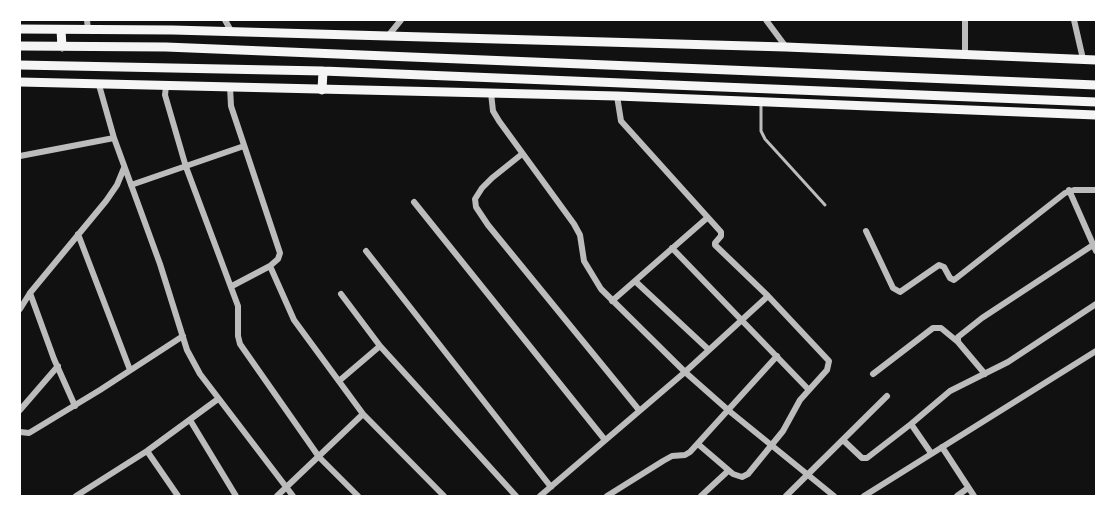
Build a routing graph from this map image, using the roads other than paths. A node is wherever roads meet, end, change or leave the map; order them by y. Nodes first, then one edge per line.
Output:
1 (225, 20) edge
2 (401, 20) edge
3 (766, 20) edge
4 (964, 20) edge
5 (1074, 20) edge
6 (88, 25) edge
7 (20, 29) edge
8 (61, 30) junction
9 (231, 31) junction
10 (388, 36) junction
11 (20, 46) edge
12 (62, 47) junction
13 (786, 47) junction
14 (965, 56) junction
15 (1083, 59) junction
16 (1096, 60) edge
17 (20, 65) edge
18 (323, 71) junction
19 (20, 82) edge
20 (99, 85) junction
21 (1096, 85) edge
22 (166, 86) junction
23 (230, 87) junction
24 (322, 90) junction
25 (491, 93) junction
26 (617, 96) junction
27 (761, 101) junction
28 (1096, 102) edge
29 (1096, 115) edge
30 (114, 138) junction
31 (244, 146) junction
32 (522, 154) junction
33 (20, 156) edge
34 (186, 167) junction
35 (124, 168) junction
36 (131, 185) junction
37 (1069, 190) junction
38 (1096, 190) edge
39 (414, 202) dead end
40 (825, 206) dead end
41 (707, 218) junction
42 (866, 231) dead end
43 (78, 234) junction
44 (672, 248) junction
45 (1095, 248) edge
46 (366, 250) dead end
47 (270, 266) junction
48 (635, 281) junction
49 (232, 286) junction
50 (341, 294) dead end
51 (20, 295) edge
52 (28, 296) junction
53 (768, 296) junction
54 (612, 301) junction
55 (1096, 304) edge
56 (20, 309) edge
57 (742, 320) junction
58 (183, 336) junction
59 (958, 342) junction
60 (380, 346) junction
61 (710, 350) junction
62 (1096, 351) edge
63 (777, 356) junction
64 (58, 366) junction
65 (130, 370) junction
66 (685, 372) junction
67 (873, 374) dead end
68 (985, 374) junction
69 (339, 381) junction
70 (808, 389) junction
71 (887, 396) dead end
72 (218, 399) junction
73 (75, 406) junction
74 (20, 410) edge
75 (639, 410) junction
76 (728, 410) junction
77 (363, 414) junction
78 (190, 420) junction
79 (911, 424) junction
80 (20, 432) edge
81 (605, 440) junction
82 (843, 440) junction
83 (698, 444) junction
84 (771, 446) junction
85 (942, 447) junction
86 (147, 451) junction
87 (931, 453) junction
88 (319, 457) junction
89 (728, 471) junction
90 (808, 475) junction
91 (551, 487) junction
92 (968, 488) junction
93 (285, 489) junction
94 (76, 496) edge
95 (178, 496) edge
96 (236, 496) edge
97 (278, 496) edge
98 (293, 496) edge
99 (358, 496) edge
100 (444, 496) edge
101 (516, 496) edge
102 (540, 496) edge
103 (607, 496) edge
104 (701, 496) edge
105 (786, 496) edge
106 (834, 496) edge
107 (864, 496) edge
108 (957, 496) edge
109 (974, 496) edge

1 - 9 street
2 - 10 street
3 - 13 street
4 - 14 street
5 - 15 street
6 - 8 main road
6 - 9 main road
7 - 8 main road
8 - 12 main road
9 - 10 main road
10 - 13 main road
11 - 12 main road
12 - 21 main road
13 - 14 main road
14 - 15 main road
15 - 16 main road
17 - 18 main road
18 - 24 main road
18 - 28 main road
19 - 20 main road
20 - 22 main road
20 - 30 street
22 - 23 main road
22 - 34 street
23 - 24 main road
23 - 31 street
24 - 25 main road
25 - 26 main road
25 - 32 street
26 - 27 main road
26 - 41 street
27 - 29 main road
27 - 40 lane
30 - 33 street
30 - 35 street
31 - 34 street
31 - 47 street
32 - 54 street
32 - 75 street
34 - 36 street
34 - 49 street
35 - 36 street
35 - 43 street
36 - 58 street
37 - 38 street
37 - 42 street
37 - 45 street
39 - 81 street
41 - 44 street
41 - 53 street
43 - 52 street
43 - 65 street
44 - 48 street
44 - 57 street
45 - 59 street
46 - 91 street
47 - 49 street
47 - 69 street
48 - 54 street
48 - 61 street
49 - 88 street
50 - 60 street
51 - 52 street
52 - 56 street
52 - 64 street
53 - 57 street
53 - 70 street
54 - 66 street
55 - 68 street
57 - 61 street
57 - 63 street
58 - 65 street
58 - 72 street
59 - 67 street
59 - 68 street
60 - 69 street
60 - 101 street
61 - 66 street
62 - 85 street
63 - 70 street
63 - 76 street
64 - 73 street
64 - 74 street
65 - 73 street
66 - 75 street
66 - 76 street
68 - 79 street
69 - 77 street
70 - 84 street
71 - 82 street
72 - 78 street
72 - 93 street
73 - 80 street
75 - 81 street
76 - 83 street
76 - 84 street
77 - 88 street
77 - 100 street
78 - 86 street
78 - 96 street
79 - 82 street
79 - 87 street
81 - 91 street
82 - 90 street
83 - 89 street
83 - 103 street
84 - 89 street
84 - 90 street
85 - 87 street
85 - 92 street
86 - 94 street
86 - 95 street
87 - 107 street
88 - 93 street
88 - 99 street
89 - 104 street
90 - 105 street
90 - 106 street
91 - 102 street
92 - 108 street
92 - 109 street
93 - 97 street
93 - 98 street

